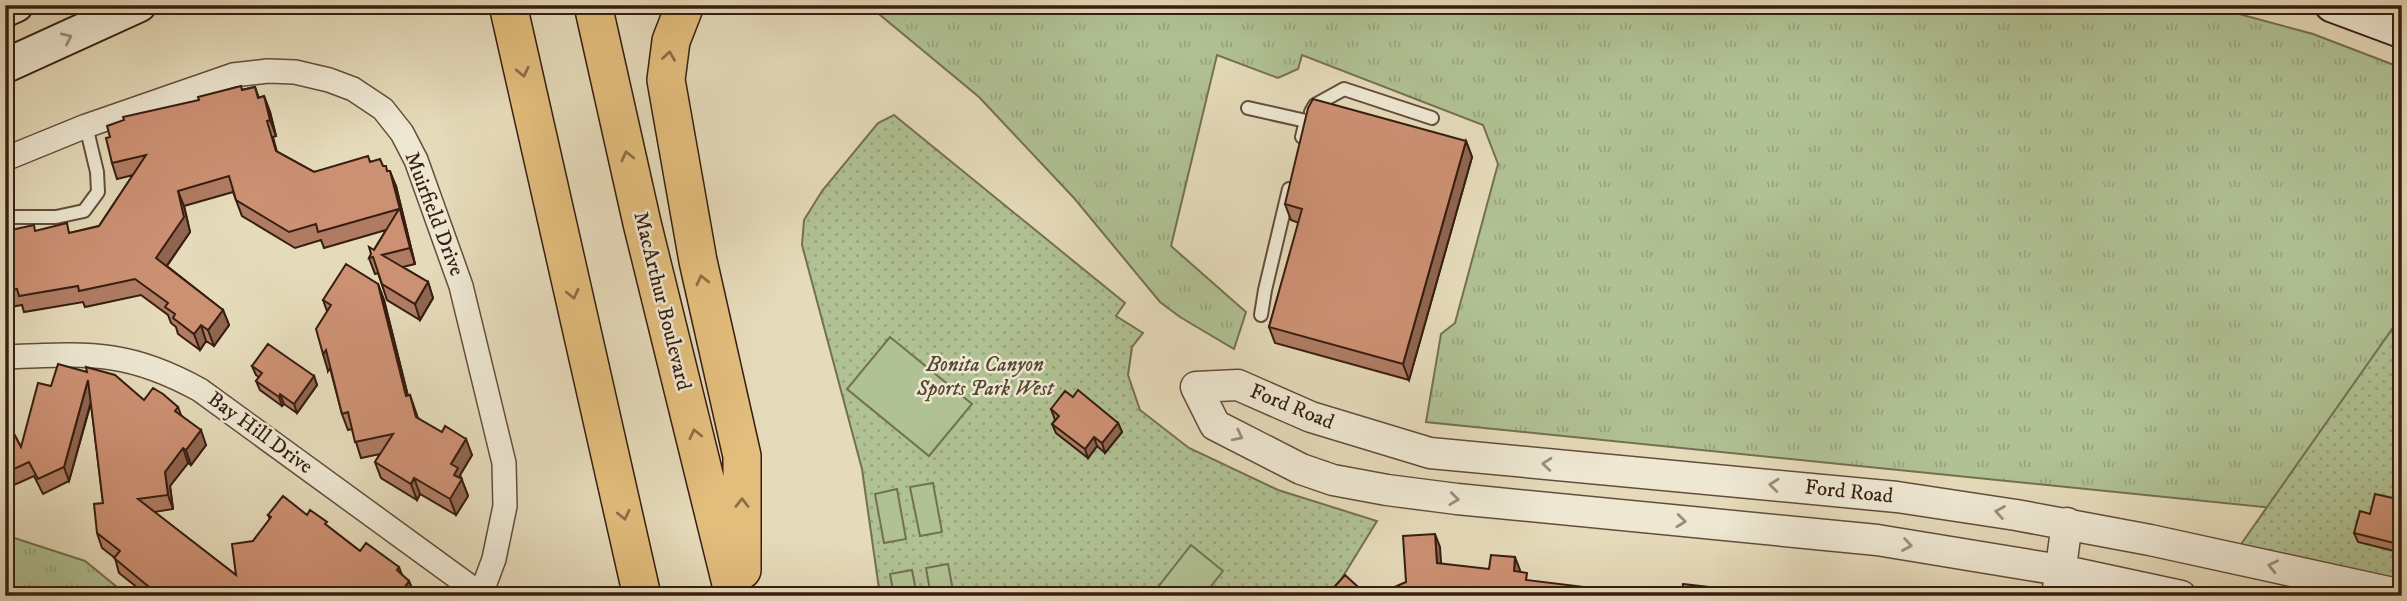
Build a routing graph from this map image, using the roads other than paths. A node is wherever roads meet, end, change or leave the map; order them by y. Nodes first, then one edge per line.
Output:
1 (16, 5) edge
2 (139, 5) edge
3 (508, 5) edge
4 (593, 5) edge
5 (685, 5) edge
6 (2332, 5) edge
7 (5, 10) edge
8 (2402, 31) edge
9 (5, 66) edge
10 (1248, 108) dead end
11 (1432, 118) dead end
12 (1306, 121) junction
13 (86, 126) junction
14 (1300, 147) edge
15 (5, 159) edge
16 (1293, 173) edge
17 (5, 217) edge
18 (1261, 315) dead end
19 (5, 357) edge
20 (2067, 523) junction
21 (2059, 583) edge
22 (482, 595) edge
23 (2402, 595) edge
24 (642, 596) edge
25 (734, 596) edge
26 (742, 596) edge
27 (2181, 596) edge

1 - 7 main road
9 -> 2 main road
3 -> 24 main road
25 -> 4 main road, MacArthur Boulevard
26 -> 5 main road
6 - 8 main road
10 - 12 lane
11 - 12 lane
12 - 14 lane
13 - 15 street, Muirfield Drive
13 - 17 lane
13 - 22 street, Muirfield Drive
16 - 18 lane
19 - 22 street, Bay Hill Drive
20 - 21 street
20 -> 21 street, Ford Road
23 -> 20 street, Ford Road
21 - 27 street, Ford Road

